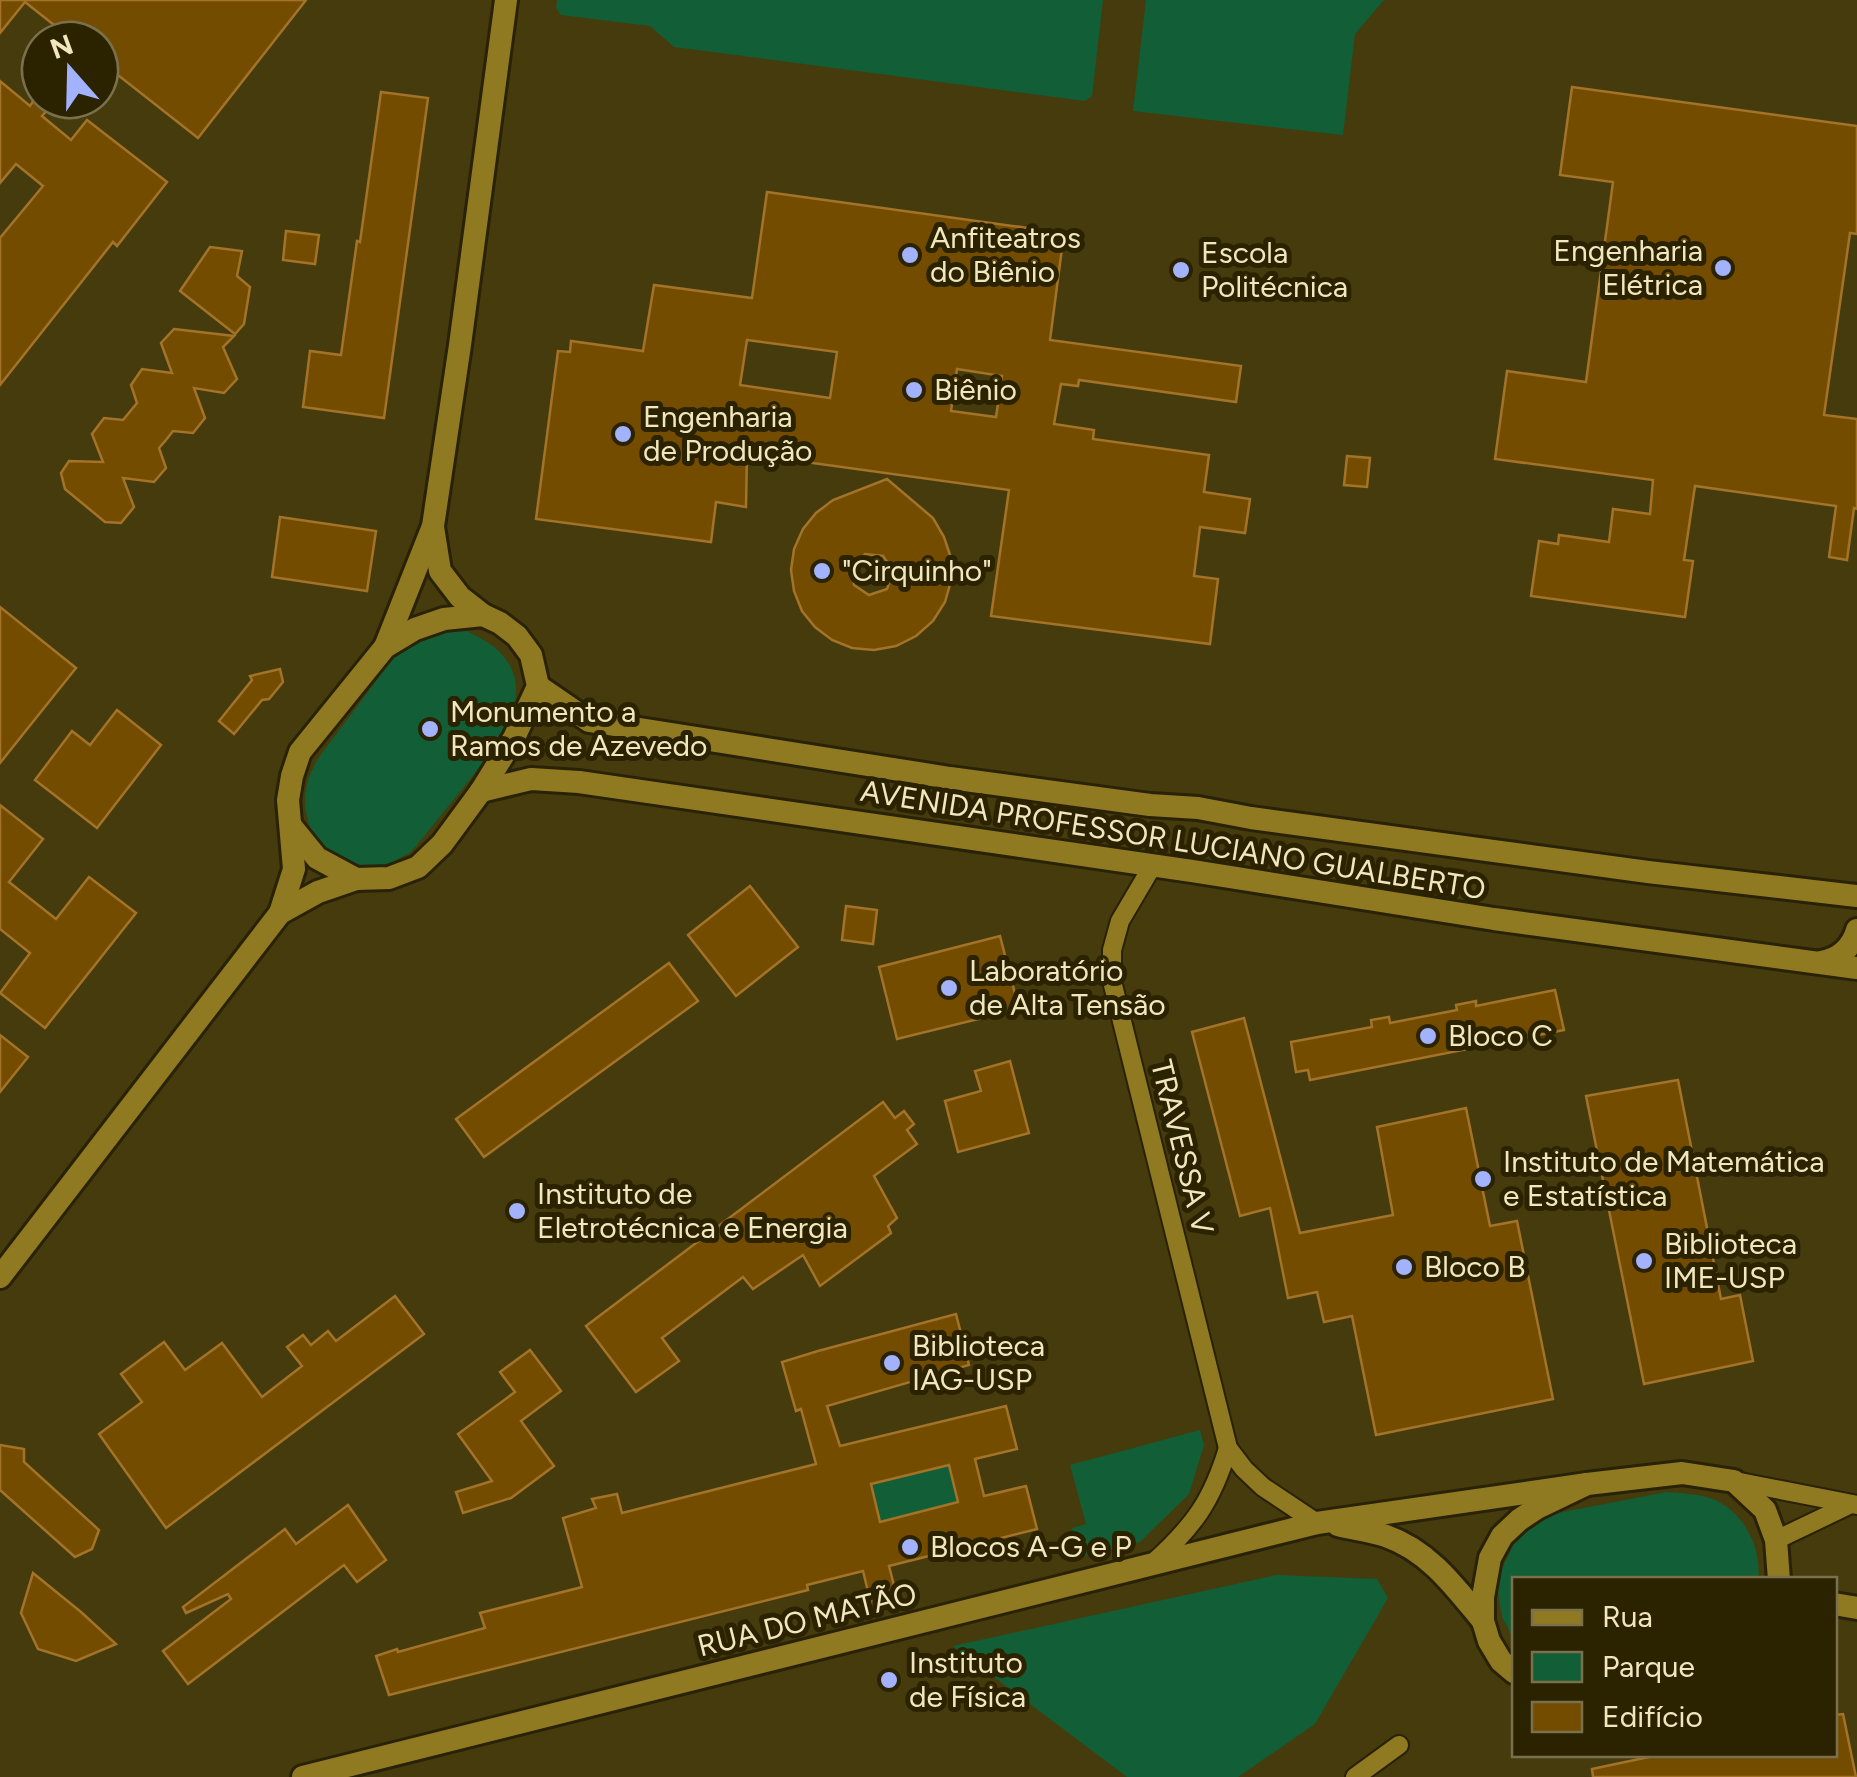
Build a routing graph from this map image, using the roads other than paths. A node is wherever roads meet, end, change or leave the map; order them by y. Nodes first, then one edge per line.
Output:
1 (506, 0) edge
2 (432, 526) junction
3 (483, 615) junction
4 (385, 647) junction
5 (538, 686) junction
6 (481, 791) junction
7 (291, 826) junction
8 (1153, 865) junction
9 (356, 880) junction
10 (1853, 900) edge
11 (280, 913) junction
12 (1857, 930) edge
13 (1818, 963) junction
14 (1857, 968) edge
15 (0, 1277) edge
16 (1228, 1448) junction
17 (1734, 1481) junction
18 (1587, 1484) junction
19 (1854, 1504) edge
20 (1321, 1522) junction
21 (1776, 1540) junction
22 (1153, 1563) junction
23 (1779, 1577) edge
24 (1482, 1621) junction
25 (1512, 1670) edge
26 (1399, 1744) dead end
27 (304, 1777) edge
28 (1356, 1777) edge

1 - 2 street
2 - 3 street
2 - 4 street
3 - 4 street
3 - 5 street
4 - 7 street
5 - 6 street
5 - 10 street, AVENIDA PROFESSOR LUCIANO GUALBERTO
6 - 8 street, AVENIDA PROFESSOR LUCIANO GUALBERTO
6 - 9 street
7 - 9 street
7 - 11 street
8 - 13 street, AVENIDA PROFESSOR LUCIANO GUALBERTO
8 - 16 street, TRAVESSA V
9 - 11 street
11 - 15 street
12 - 13 street
13 - 14 street, AVENIDA PROFESSOR LUCIANO GUALBERTO
16 - 20 street, TRAVESSA V
16 - 22 street
17 - 18 street, RUA DO MATÃO
17 - 19 street
17 - 21 street
18 - 20 street, RUA DO MATÃO
18 - 24 street
19 - 21 street
20 - 22 street, RUA DO MATÃO
20 - 24 street, RUA DO MATÃO
21 - 23 street
22 - 27 street, RUA DO MATÃO
24 - 25 street, RUA DO MATÃO
26 - 28 street

